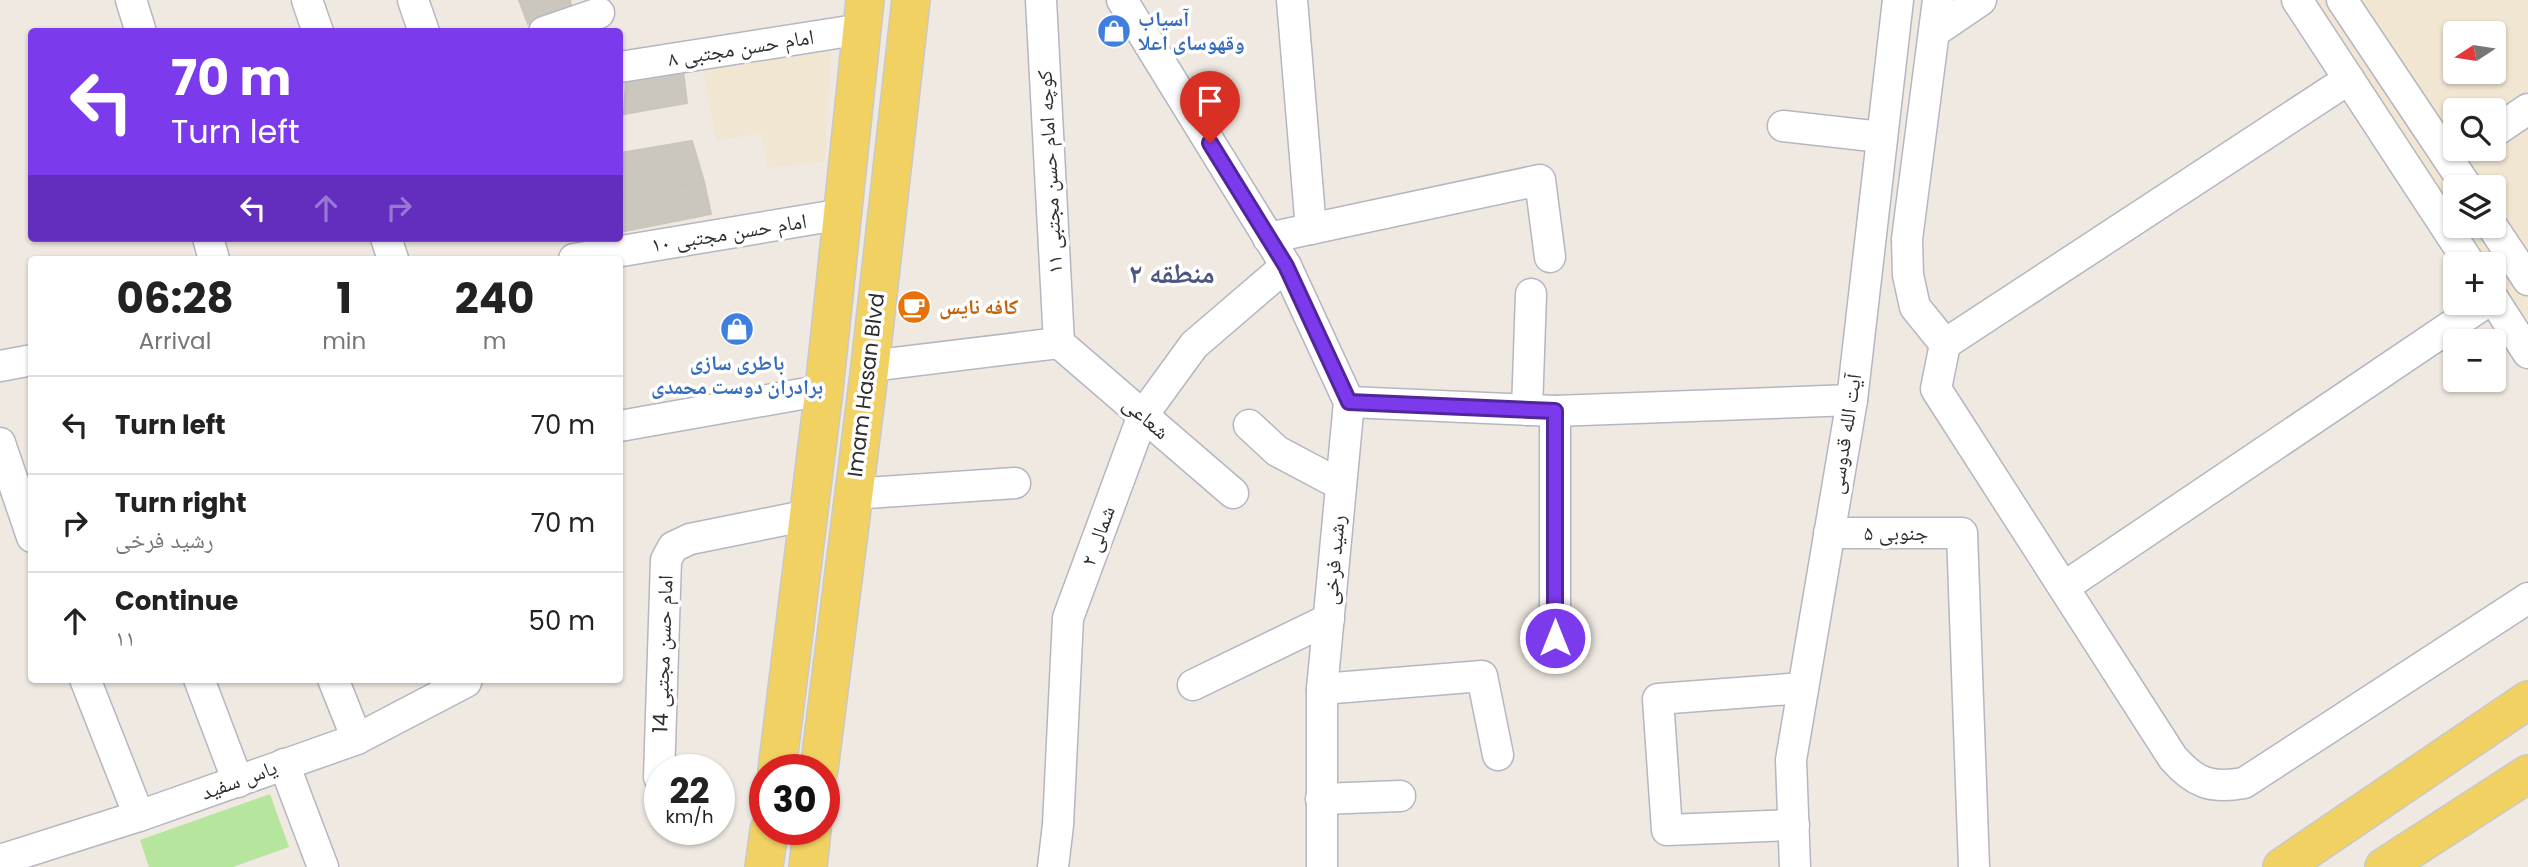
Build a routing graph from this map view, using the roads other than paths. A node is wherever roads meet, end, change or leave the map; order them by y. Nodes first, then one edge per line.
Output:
1 (131, 0) edge
2 (307, 0) edge
3 (413, 0) edge
4 (911, 0) edge
5 (1041, 0) edge
6 (1122, 0) edge
7 (1292, 0) edge
8 (1898, 0) edge
9 (1938, 0) edge
10 (1981, 0) edge
11 (2297, 0) edge
12 (2342, 0) edge
13 (606, 14) edge
14 (863, 14) edge
15 (140, 28) edge
16 (317, 28) edge
17 (423, 28) edge
18 (558, 28) edge
19 (1934, 33) junction
20 (623, 66) edge
21 (2349, 79) junction
22 (2528, 109) edge
23 (2506, 124) edge
24 (1783, 126) dead end
25 (2443, 134) edge
26 (1881, 136) junction
27 (843, 214) junction
28 (1311, 229) junction
29 (1268, 238) junction
30 (2500, 238) edge
31 (2462, 252) edge
32 (588, 253) edge
33 (1550, 257) dead end
34 (1286, 266) junction
35 (2528, 280) edge
36 (1531, 294) dead end
37 (2468, 315) edge
38 (2504, 315) edge
39 (1059, 343) junction
40 (1945, 344) junction
41 (2528, 353) edge
42 (28, 361) edge
43 (0, 366) edge
44 (870, 366) junction
45 (824, 390) junction
46 (1852, 400) junction
47 (1349, 402) junction
48 (1541, 411) junction
49 (1143, 415) junction
50 (623, 425) edge
51 (1249, 425) dead end
52 (0, 443) edge
53 (1015, 483) dead end
54 (1341, 485) junction
55 (1233, 493) dead end
56 (852, 494) junction
57 (809, 514) junction
58 (28, 525) edge
59 (1829, 534) junction
60 (2064, 587) junction
61 (2528, 598) edge
62 (1329, 620) junction
63 (1555, 638) dead end
64 (87, 683) edge
65 (201, 683) edge
66 (335, 683) edge
67 (465, 683) edge
68 (1193, 685) dead end
69 (1803, 688) junction
70 (1322, 690) junction
71 (2528, 700) edge
72 (357, 740) junction
73 (660, 754) edge
74 (779, 754) edge
75 (822, 754) edge
76 (1498, 755) dead end
77 (284, 764) junction
78 (2528, 774) edge
79 (238, 782) junction
80 (1400, 796) dead end
81 (1321, 799) junction
82 (139, 816) junction
83 (1794, 825) junction
84 (767, 845) edge
85 (810, 845) edge
86 (0, 860) edge
87 (323, 867) edge
88 (764, 867) edge
89 (808, 867) edge
90 (1053, 867) edge
91 (1322, 867) edge
92 (1795, 867) edge
93 (1973, 867) edge
94 (2283, 867) edge
95 (2384, 867) edge

1 - 15 street
2 - 16 street
3 - 17 street
4 - 44 main road, Imam Hasan Blvd
5 - 39 street, کوچه امام حسن مجتبی ۱۱
6 - 29 street
7 - 28 street
8 - 26 street, آیت الله قدوسی
9 - 19 street
10 - 19 street
11 - 21 street
12 - 25 street
13 - 18 street
14 - 20 street, امام حسن مجتبی ۸
14 - 27 main road, Imam Hasan Blvd
19 - 40 street
21 - 31 street
21 - 40 street
22 - 23 street
24 - 26 street
26 - 46 street, آیت الله قدوسی
27 - 32 street, امام حسن مجتبی ۱۰
27 - 45 main road, Imam Hasan Blvd
28 - 29 street
28 - 33 street
29 - 34 street
30 - 35 street
34 - 47 street
34 - 49 street, ۲ شمالی
36 - 48 street
37 - 60 street
38 - 41 street
39 - 44 street
39 - 49 street, شعاعی
40 - 60 street
42 - 43 street
44 - 56 main road, Imam Hasan Blvd
45 - 50 street
45 - 57 main road, Imam Hasan Blvd
46 - 48 street
46 - 59 street, آیت الله قدوسی
47 - 48 street
47 - 54 street, رشید فرخی
48 - 63 street
49 - 55 street, شعاعی
49 - 90 street, ۲ شمالی
51 - 54 street
52 - 58 street
53 - 56 street
54 - 62 street, رشید فرخی
56 - 75 main road, Imam Hasan Blvd
57 - 73 street, امام حسن مجتبی 14
57 - 74 main road, Imam Hasan Blvd
59 - 69 street, آیت الله قدوسی
59 - 93 street, ۵ جنوبی
60 - 61 street
62 - 68 street
62 - 70 street, رشید فرخی
64 - 82 street
65 - 79 street
66 - 72 street
67 - 72 street, یاس سفید
69 - 83 street, آیت الله قدوسی
69 - 83 street
70 - 76 street
70 - 81 street, رشید فرخی
71 - 94 main road
72 - 77 street, یاس سفید
77 - 79 street, یاس سفید
77 - 87 street
78 - 95 main road
79 - 82 street, یاس سفید
80 - 81 street
81 - 91 street, رشید فرخی
82 - 86 street, یاس سفید
83 - 92 street, آیت الله قدوسی
84 - 88 main road
85 - 89 main road

